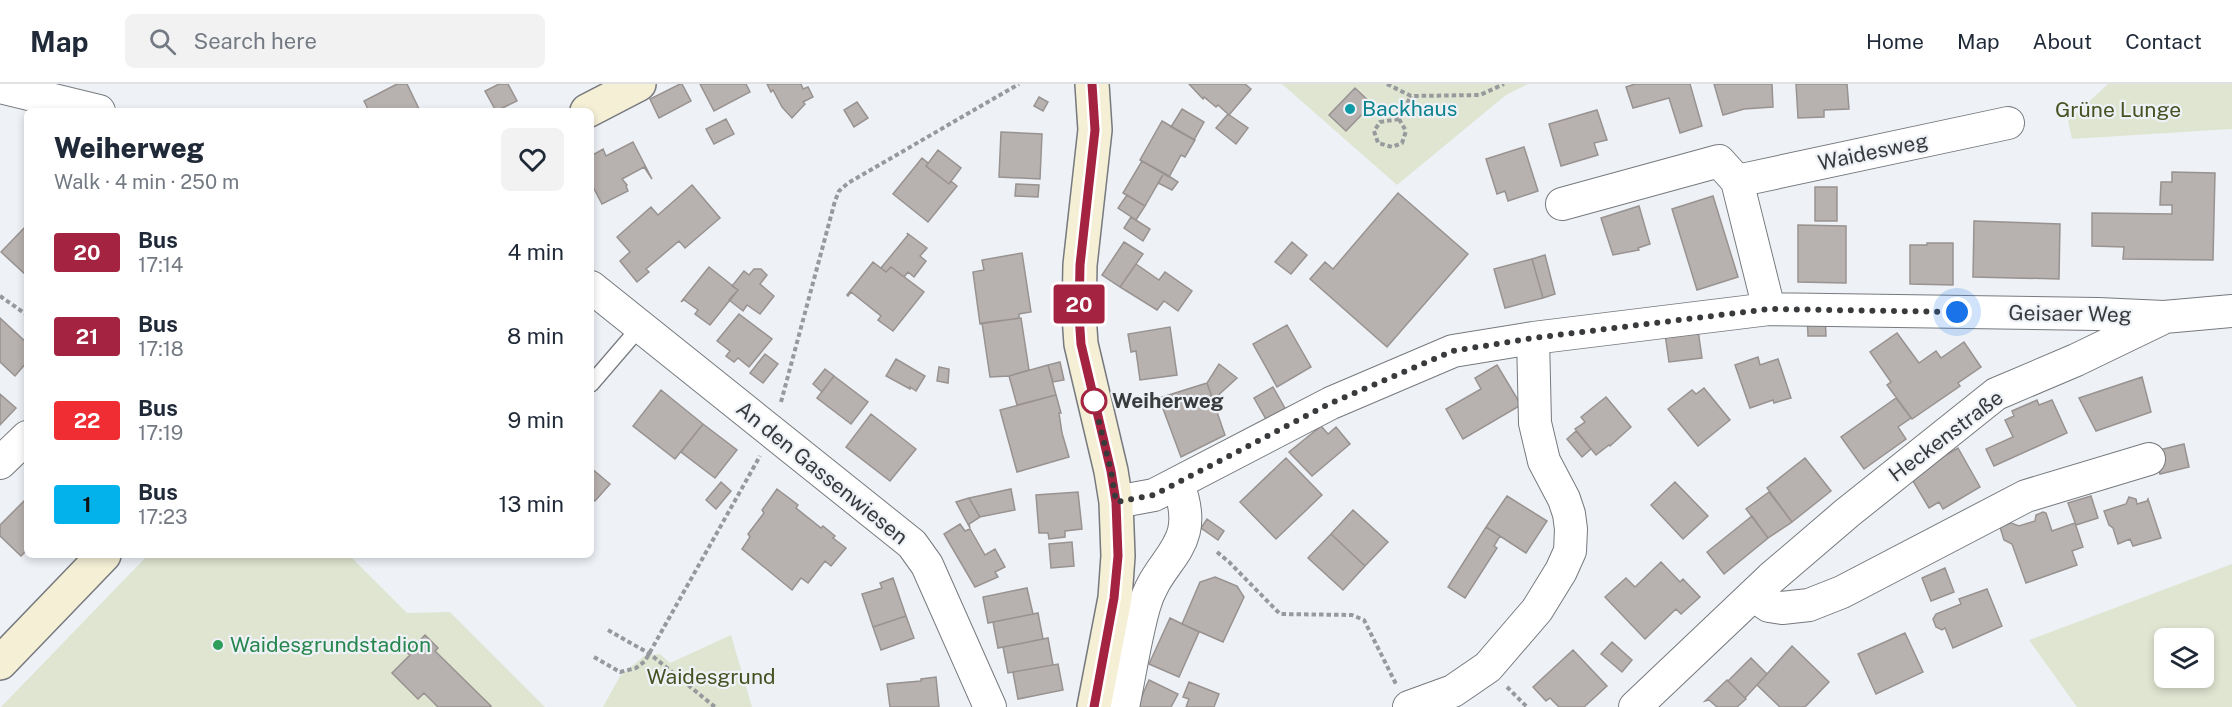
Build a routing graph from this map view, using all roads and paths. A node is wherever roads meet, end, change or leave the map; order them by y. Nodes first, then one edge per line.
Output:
1 (639, 84) edge
2 (1018, 84) edge
3 (1092, 84) edge
4 (1388, 84) edge
5 (1504, 84) edge
6 (0, 87) edge
7 (1411, 96) junction
8 (87, 108) edge
9 (593, 108) edge
10 (1400, 119) junction
11 (2008, 123) dead end
12 (1737, 180) junction
13 (1562, 204) dead end
14 (594, 292) edge
15 (0, 296) edge
16 (1769, 309) junction
17 (2232, 311) edge
18 (24, 313) edge
19 (2164, 317) junction
20 (640, 327) junction
21 (1533, 338) junction
22 (594, 381) edge
23 (773, 433) junction
24 (24, 440) edge
25 (2149, 459) dead end
26 (0, 463) edge
27 (1178, 484) junction
28 (1116, 502) junction
29 (1217, 552) dead end
30 (101, 558) edge
31 (1753, 595) junction
32 (608, 630) dead end
33 (650, 654) junction
34 (594, 657) dead end
35 (0, 663) edge
36 (1402, 695) edge
37 (715, 707) edge
38 (990, 707) edge
39 (1094, 707) edge
40 (1123, 707) edge
41 (1635, 707) edge

1 - 9 main road
2 - 23 path
3 - 28 main road
4 - 7 path
5 - 7 path
6 - 8 street
7 - 10 path
10 - 10 path
11 - 12 street, Waidesweg
12 - 13 street
12 - 16 street
14 - 20 street, An den Gassenwiesen
15 - 18 path
16 - 19 street, Geisaer Weg
16 - 21 street, Geisaer Weg
17 - 19 street, Geisaer Weg
19 - 31 street, Heckenstraße
20 - 22 lane
20 - 23 street, An den Gassenwiesen
21 - 27 street, Geisaer Weg
21 - 36 street
23 - 33 path
23 - 38 street, An den Gassenwiesen
24 - 26 street
25 - 31 street
27 - 28 street, Geisaer Weg
27 - 40 street
28 - 39 main road
29 - 36 path
30 - 35 main road
31 - 41 street, Heckenstraße
32 - 33 path
33 - 34 path
33 - 37 path

